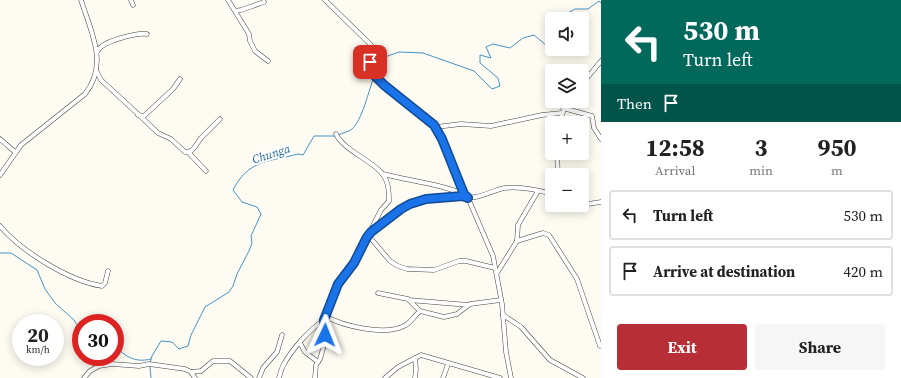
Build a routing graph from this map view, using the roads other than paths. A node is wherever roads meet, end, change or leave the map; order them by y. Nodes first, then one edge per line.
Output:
1 (81, 0) edge
2 (228, 0) edge
3 (325, 0) edge
4 (264, 2) dead end
5 (235, 11) junction
6 (147, 34) dead end
7 (97, 52) junction
8 (268, 61) dead end
9 (601, 61) edge
10 (97, 72) junction
11 (589, 76) edge
12 (180, 79) dead end
13 (563, 108) joint
14 (562, 114) joint
15 (138, 115) junction
16 (220, 119) dead end
17 (434, 125) junction
18 (336, 135) dead end
19 (0, 139) edge
20 (601, 139) edge
21 (15, 152) junction
22 (188, 152) junction
23 (206, 171) dead end
24 (383, 174) junction
25 (0, 175) edge
26 (538, 191) junction
27 (545, 192) edge
28 (464, 194) junction
29 (468, 198) junction
30 (601, 202) edge
31 (589, 204) edge
32 (0, 226) edge
33 (370, 233) junction
34 (517, 241) junction
35 (495, 268) junction
36 (108, 271) dead end
37 (497, 273) junction
38 (378, 294) dead end
39 (409, 300) junction
40 (501, 300) junction
41 (468, 305) junction
42 (420, 311) junction
43 (503, 315) junction
44 (324, 318) junction
45 (282, 335) dead end
46 (300, 343) junction
47 (600, 346) dead end
48 (415, 358) junction
49 (318, 362) junction
50 (448, 364) junction
51 (191, 372) junction
52 (486, 373) junction
53 (84, 378) edge
54 (195, 378) edge
55 (251, 378) edge
56 (259, 378) edge
57 (278, 378) edge
58 (315, 378) edge
59 (385, 378) edge
60 (415, 378) edge
61 (443, 378) edge
62 (484, 378) edge
63 (500, 378) edge
64 (511, 378) edge
65 (583, 378) edge

1 - 7 street
2 - 5 street
3 - 17 street
4 - 5 street
5 - 8 street
6 - 7 street
7 - 10 street
9 - 11 street
10 - 15 street
10 - 21 street
12 - 15 street
13 - 14 street
13 - 20 street
14 - 17 street
15 - 22 street
16 - 22 street
17 - 28 street
18 - 24 street
19 - 21 street
21 - 25 street
22 - 23 street
24 - 28 street
24 - 33 street
26 - 27 street
26 - 29 street
26 - 34 street
28 - 29 street
29 - 33 street
29 - 35 street
30 - 31 street
32 - 36 street
33 - 35 street
33 - 44 street
34 - 37 street
34 - 47 street
35 - 37 street
37 - 40 street
38 - 39 street
39 - 41 street
39 - 42 street
40 - 41 street
40 - 43 street
41 - 42 street
42 - 44 street
43 - 64 street
43 - 65 street
44 - 46 street
44 - 49 street
45 - 56 street
46 - 49 street
46 - 57 street
48 - 50 street
48 - 59 street
48 - 60 street
49 - 58 street
50 - 52 street
50 - 61 street
51 - 53 street
51 - 54 street
51 - 55 street
52 - 62 street
52 - 63 street

